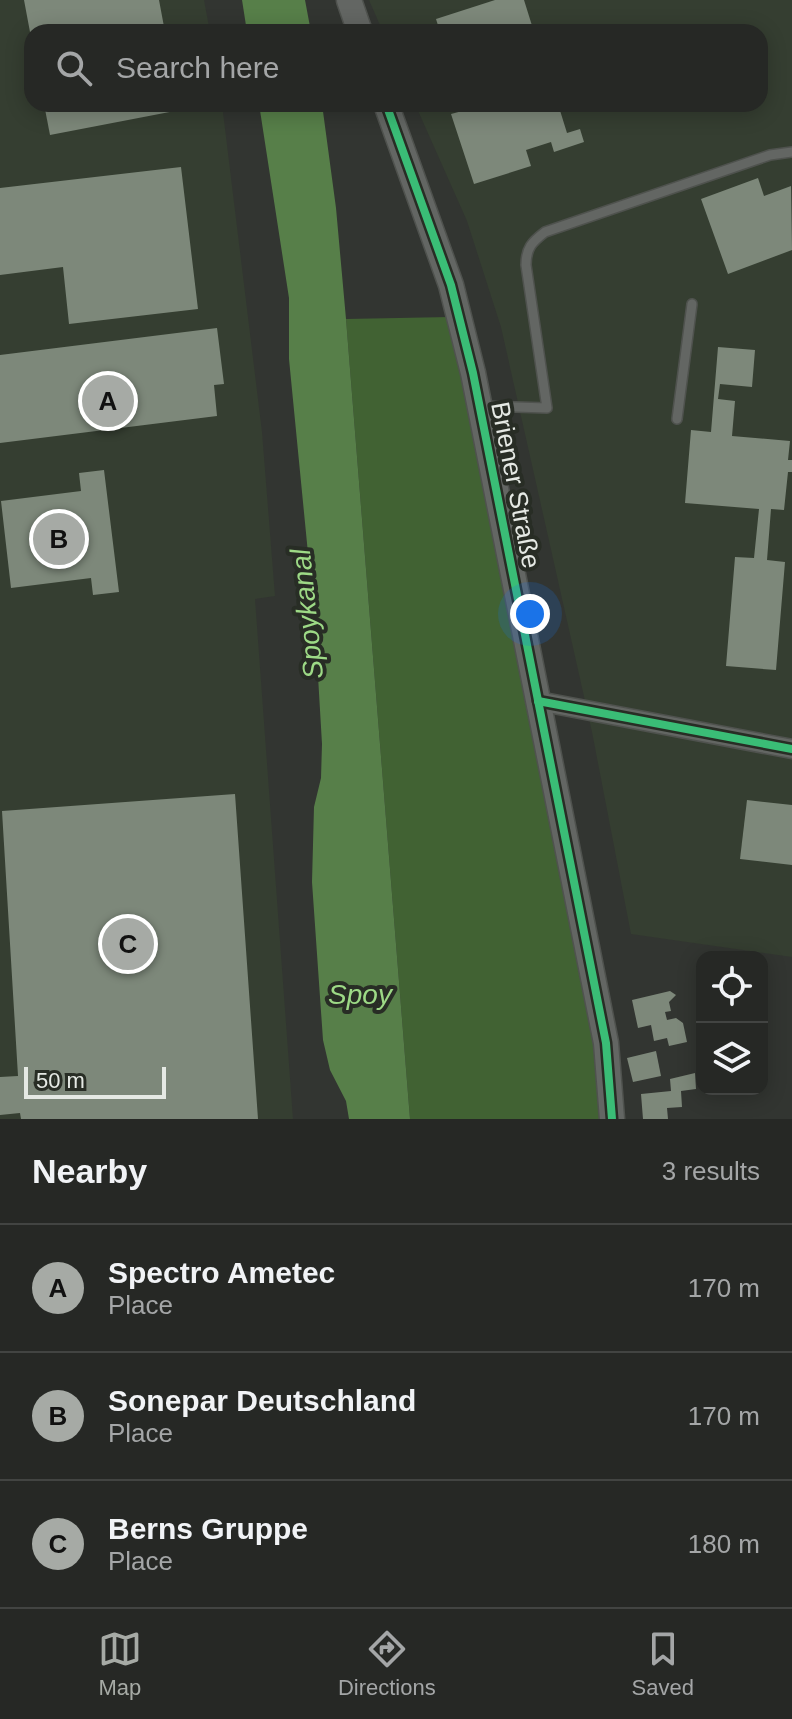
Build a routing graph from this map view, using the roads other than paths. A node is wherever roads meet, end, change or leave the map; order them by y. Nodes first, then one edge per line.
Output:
1 (349, 0) edge
2 (357, 24) edge
3 (389, 112) edge
4 (792, 152) edge
5 (692, 304) dead end
6 (480, 406) junction
7 (677, 419) dead end
8 (538, 701) junction
9 (792, 749) edge
10 (612, 1119) edge

1 - 2 street
3 - 6 street, Briener Straße
4 - 6 lane
5 - 7 lane
6 - 8 street, Briener Straße
8 - 9 street
8 - 10 street, Briener Straße

